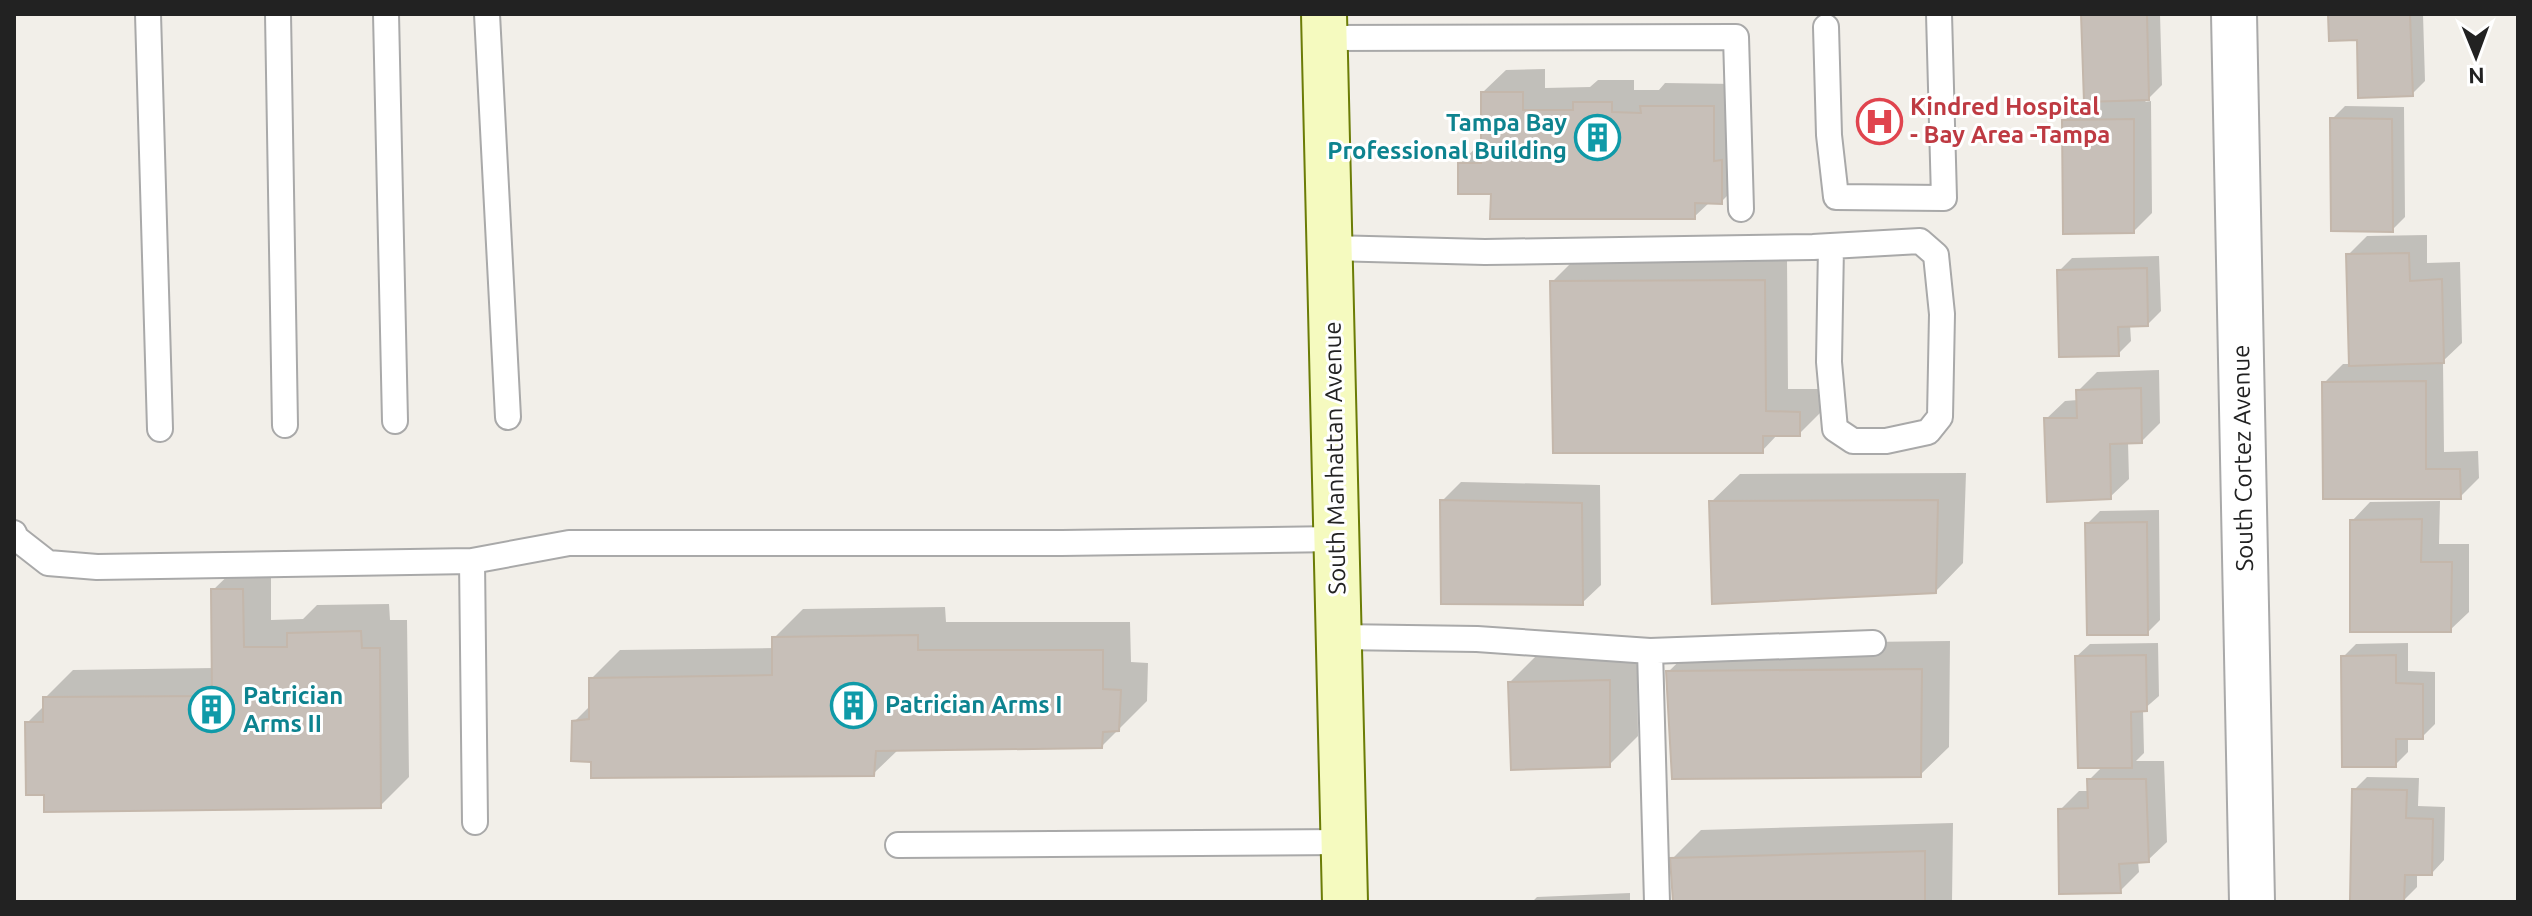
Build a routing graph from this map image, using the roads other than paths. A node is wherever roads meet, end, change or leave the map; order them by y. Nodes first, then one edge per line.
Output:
1 (148, 14) edge
2 (278, 14) edge
3 (386, 14) edge
4 (487, 14) edge
5 (1939, 14) edge
6 (2234, 14) edge
7 (1324, 26) edge
8 (1826, 27) dead end
9 (1741, 209) dead end
10 (1831, 246) junction
11 (1330, 248) junction
12 (508, 417) dead end
13 (395, 421) dead end
14 (285, 425) dead end
15 (160, 429) dead end
16 (14, 533) edge
17 (1336, 539) junction
18 (472, 561) junction
19 (1339, 637) junction
20 (1873, 643) dead end
21 (1650, 651) junction
22 (475, 822) dead end
23 (1343, 842) junction
24 (898, 845) dead end
25 (1345, 902) edge
26 (1657, 902) edge
27 (2252, 902) edge

1 - 15 lane
2 - 14 lane
3 - 13 lane
4 - 12 lane
5 - 8 lane
6 - 27 street, South Cortez Avenue
7 - 9 lane
7 - 11 main road, South Manhattan Avenue
10 - 10 lane
10 - 11 lane
11 - 17 main road, South Manhattan Avenue
16 - 18 lane
17 - 18 lane
17 - 19 main road, South Manhattan Avenue
18 - 22 lane
19 - 21 lane
19 - 23 main road, South Manhattan Avenue
20 - 21 lane
21 - 26 lane
23 - 24 lane
23 - 25 main road, South Manhattan Avenue

